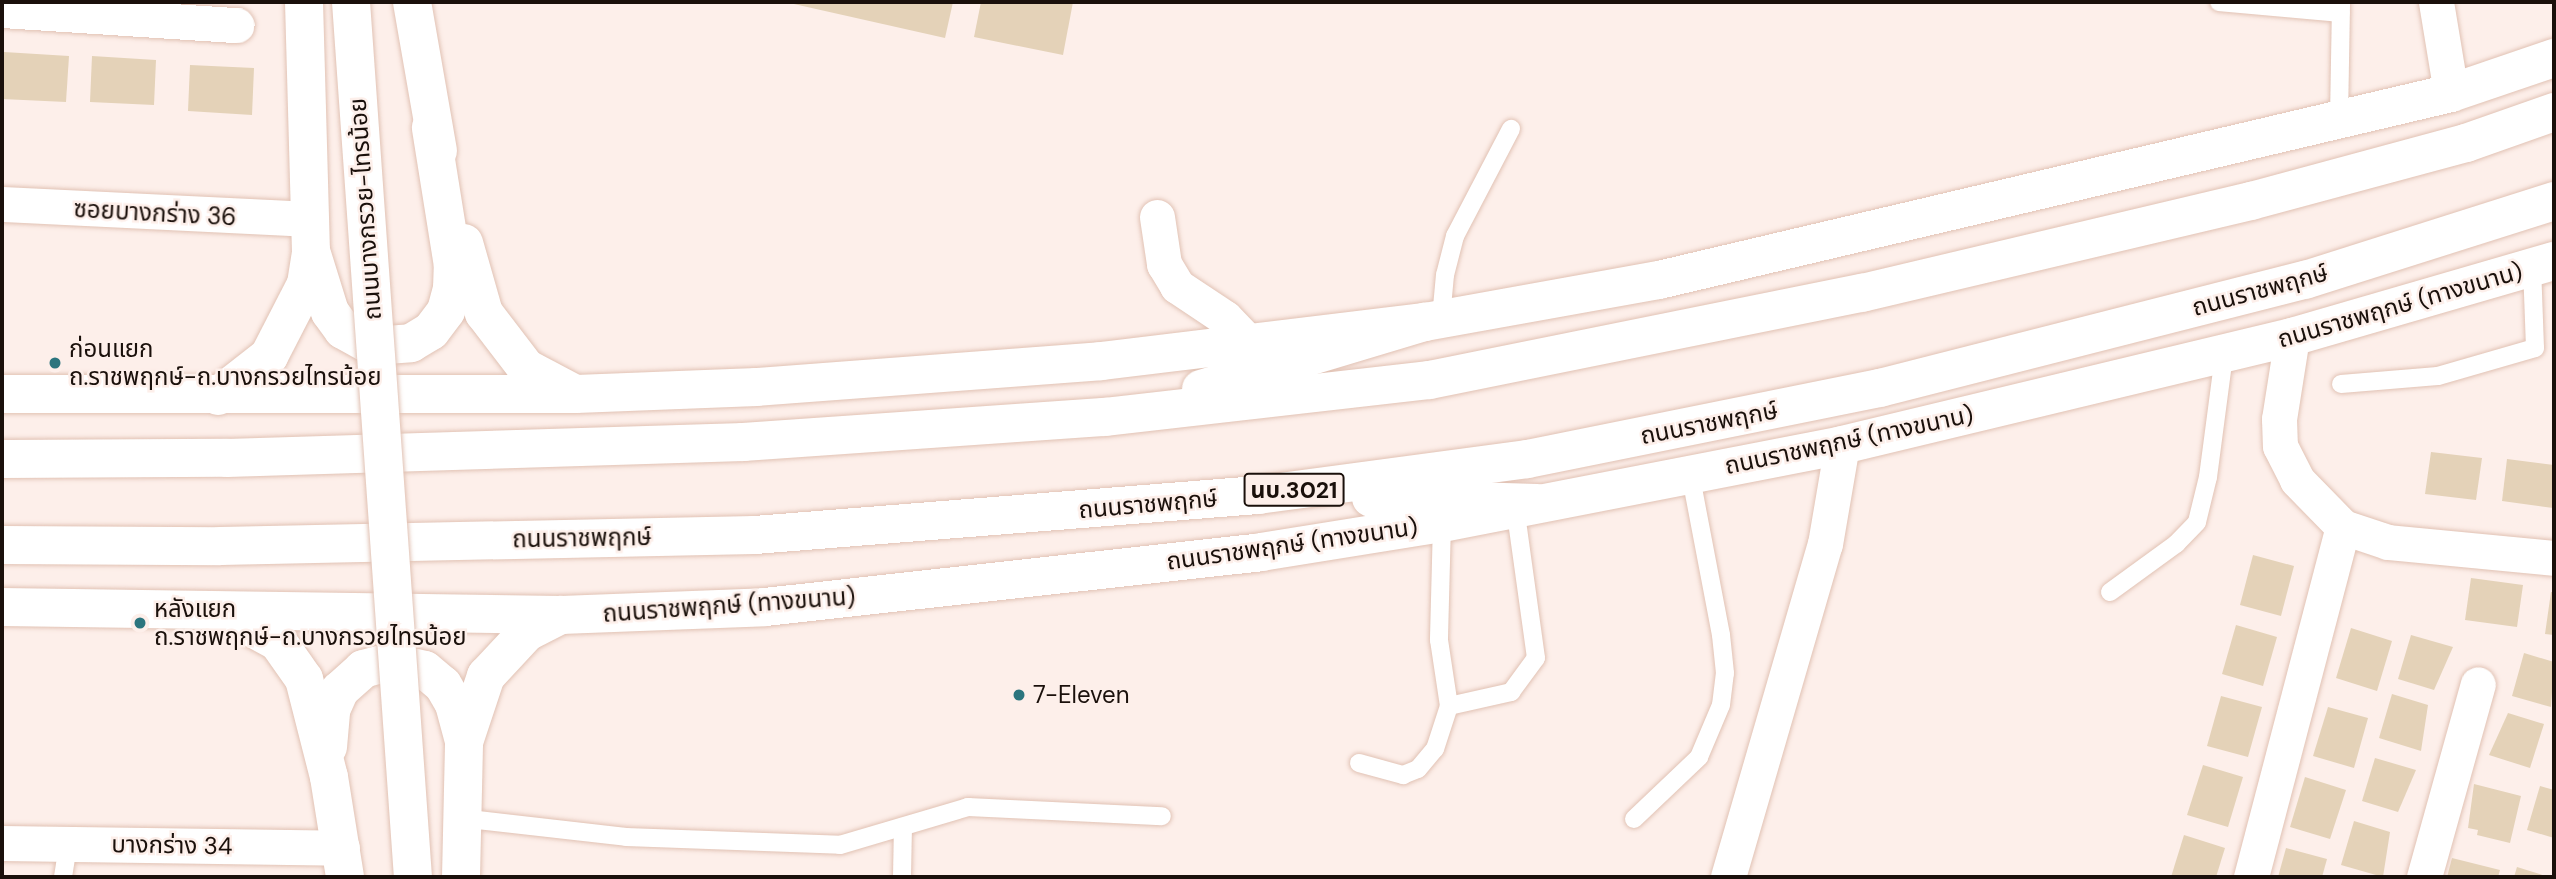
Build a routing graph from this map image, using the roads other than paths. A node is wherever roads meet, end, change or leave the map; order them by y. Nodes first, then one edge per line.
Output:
1 (304, 2) edge
2 (336, 2) edge
3 (351, 2) edge
4 (412, 2) edge
5 (2219, 2) edge
6 (2436, 2) edge
7 (2341, 8) edge
8 (2, 10) edge
9 (237, 25) dead end
10 (2554, 58) edge
11 (2451, 93) junction
12 (2554, 112) edge
13 (2339, 119) junction
14 (431, 128) junction
15 (1511, 129) dead end
16 (2554, 201) edge
17 (2, 204) edge
18 (1157, 217) dead end
19 (310, 235) junction
20 (2543, 264) edge
21 (1433, 320) junction
22 (2292, 337) junction
23 (1249, 343) junction
24 (2224, 355) junction
25 (2341, 384) dead end
26 (2, 394) edge
27 (576, 394) junction
28 (218, 396) junction
29 (1105, 417) junction
30 (1842, 445) junction
31 (2, 459) edge
32 (1690, 473) junction
33 (1258, 495) junction
34 (1526, 505) junction
35 (1441, 523) junction
36 (2343, 527) junction
37 (2, 545) edge
38 (2554, 558) edge
39 (2110, 592) dead end
40 (2, 607) edge
41 (215, 608) junction
42 (561, 615) junction
43 (2478, 684) dead end
44 (1449, 706) junction
45 (464, 742) junction
46 (1359, 764) dead end
47 (329, 777) junction
48 (1162, 816) dead end
49 (460, 818) junction
50 (1634, 819) dead end
51 (903, 827) junction
52 (2, 843) edge
53 (66, 860) edge
54 (344, 863) edge
55 (396, 877) edge
56 (414, 877) edge
57 (460, 877) edge
58 (902, 877) edge
59 (1728, 877) edge
60 (2251, 877) edge
61 (2424, 877) edge

1 - 19 main road
2 - 55 main road, ถนนบางกรวย-ไทรน้อย
3 - 56 main road, ถนนบางกรวย-ไทรน้อย, bridge
4 - 14 main road
5 - 7 lane
6 - 11 street
7 - 13 lane
8 - 9 street
10 - 11 main road
11 - 13 main road
12 - 29 main road
13 - 21 main road
14 - 19 main road
14 - 27 main road
15 - 21 lane
16 - 33 main road, ถนนราชพฤกษ์ / นบ.3021
17 - 19 street, ซอยบางกร่าง 36
18 - 23 street
19 - 28 main road
20 - 22 main road, ถนนราชพฤกษ์ (ทางขนาน) / นบ.3021
20 - 25 lane
21 - 23 main road
21 - 29 main road
22 - 24 main road, ถนนราชพฤกษ์ (ทางขนาน) / นบ.3021
22 - 36 street
23 - 27 main road
24 - 30 main road, ถนนราชพฤกษ์ (ทางขนาน) / นบ.3021
24 - 39 lane
26 - 28 main road
27 - 28 main road
29 - 31 main road
30 - 32 main road, ถนนราชพฤกษ์ (ทางขนาน) / นบ.3021
30 - 59 street
32 - 34 main road, ถนนราชพฤกษ์ (ทางขนาน) / นบ.3021
32 - 50 lane
33 - 34 main road
33 - 37 main road, ถนนราชพฤกษ์ / นบ.3021
34 - 35 main road, ถนนราชพฤกษ์ (ทางขนาน) / นบ.3021
34 - 44 lane
35 - 42 main road, ถนนราชพฤกษ์ (ทางขนาน) / นบ.3021
35 - 44 lane
36 - 38 street
36 - 60 street
40 - 41 main road, ถนนราชพฤกษ์ (ทางขนาน) / นบ.3021
41 - 42 main road, ถนนราชพฤกษ์ (ทางขนาน) / นบ.3021
41 - 47 main road
42 - 45 main road
43 - 61 street
44 - 46 lane
45 - 47 main road
45 - 49 main road
47 - 54 main road
48 - 51 lane
49 - 51 lane
49 - 57 main road
51 - 58 lane
52 - 53 street, บางกร่าง 34
53 - 54 street, บางกร่าง 34

